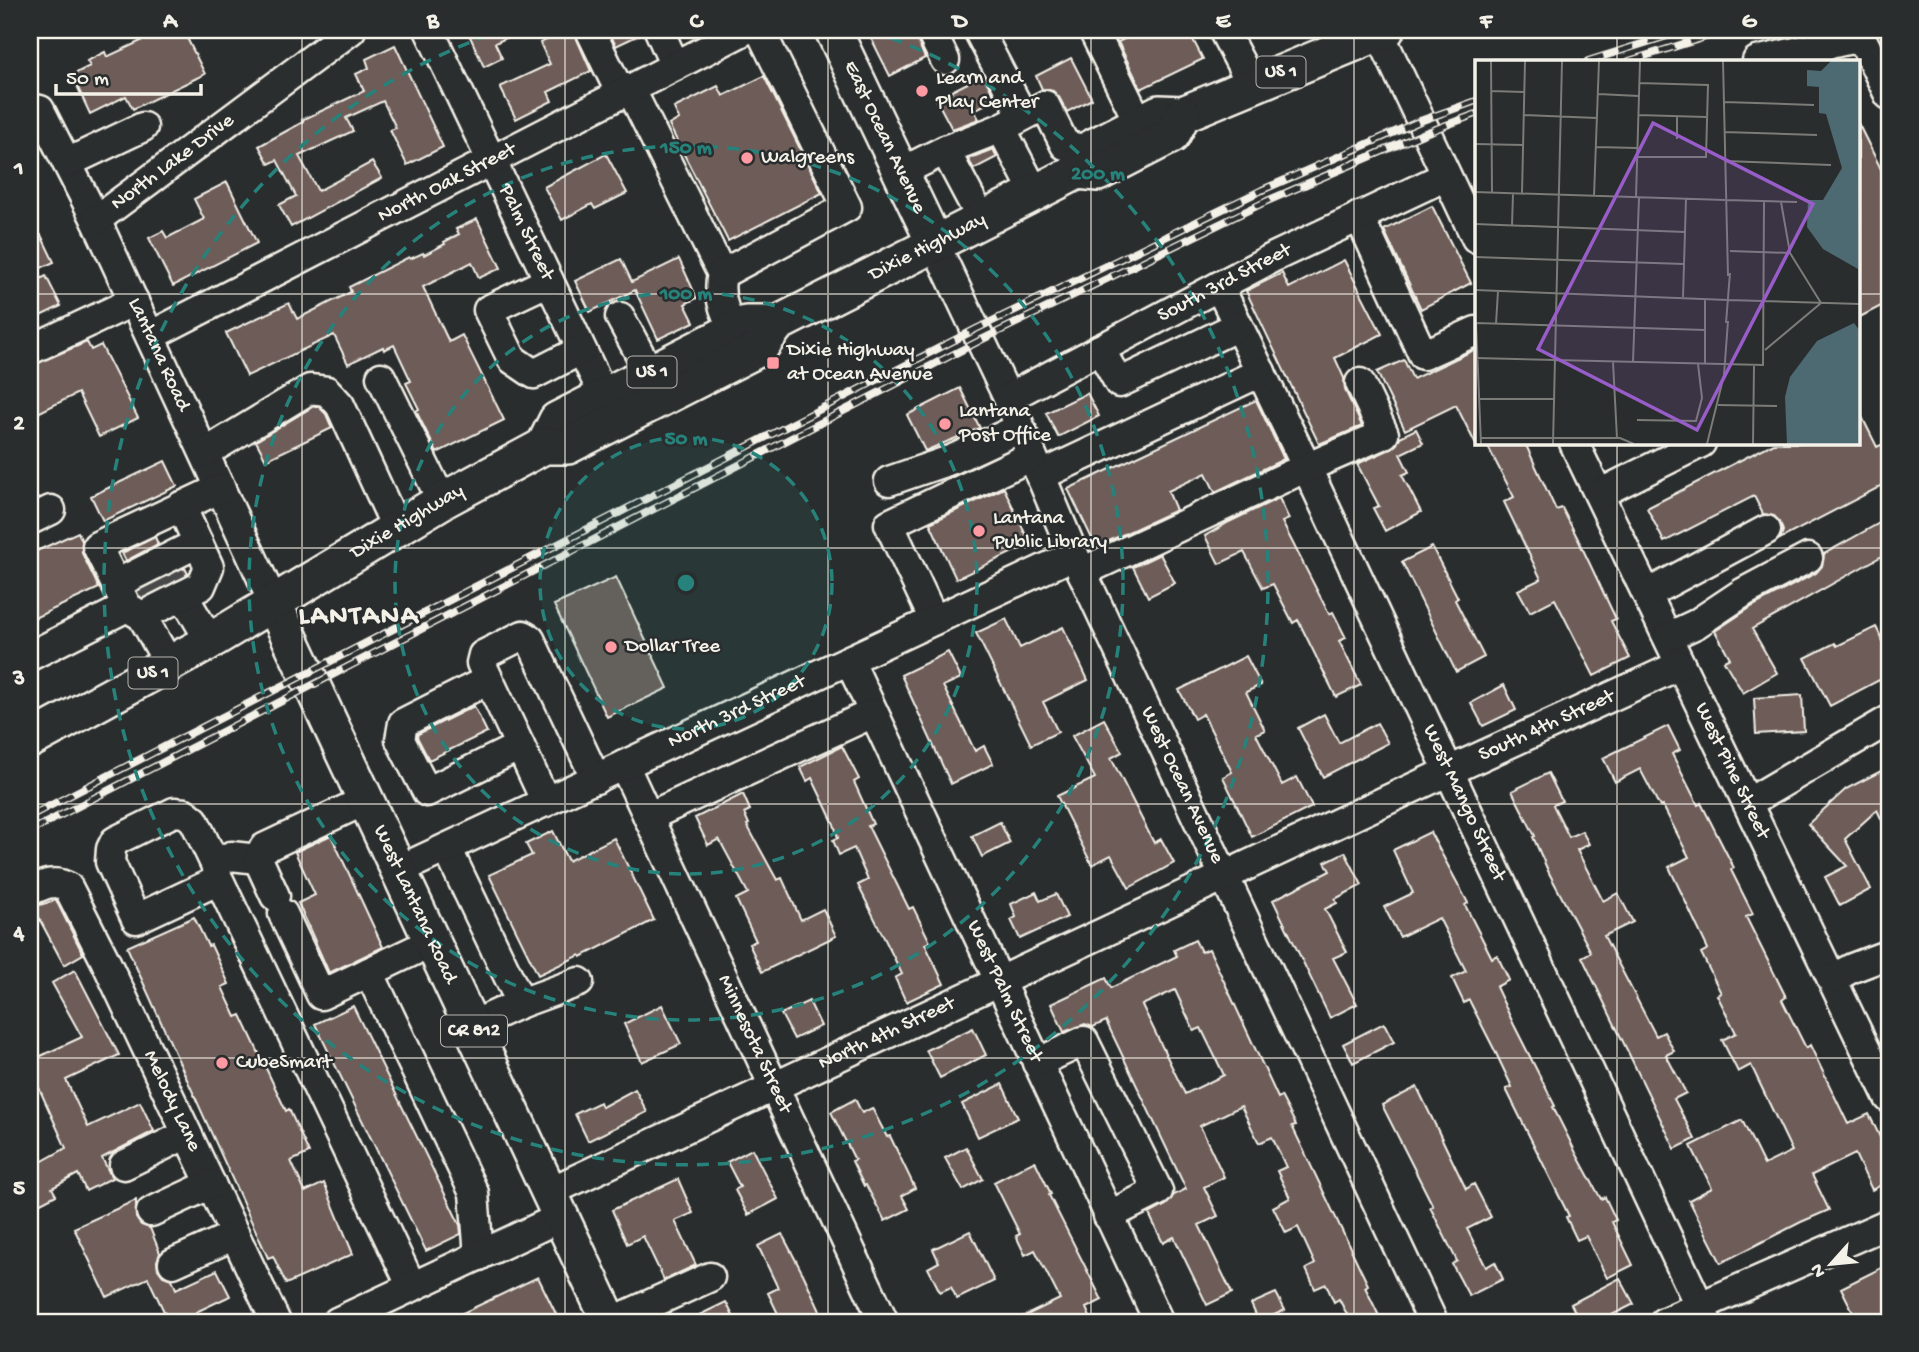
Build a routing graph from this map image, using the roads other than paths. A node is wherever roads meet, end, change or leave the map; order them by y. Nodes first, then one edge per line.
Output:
1 (351, 30) edge
2 (429, 30) edge
3 (590, 30) edge
4 (659, 30) edge
5 (745, 30) edge
6 (760, 30) edge
7 (833, 30) edge
8 (930, 30) edge
9 (978, 30) edge
10 (1093, 30) edge
11 (1223, 30) edge
12 (1381, 31) edge
13 (945, 60) dead end
14 (1761, 60) edge
15 (675, 66) junction
16 (1252, 85) junction
17 (626, 91) junction
18 (1889, 95) edge
19 (35, 109) edge
20 (1183, 114) junction
21 (1012, 122) junction
22 (1139, 123) junction
23 (143, 127) dead end
24 (945, 150) junction
25 (492, 160) junction
26 (1082, 161) junction
27 (67, 163) junction
28 (901, 172) junction
29 (1446, 176) junction
30 (1035, 193) junction
31 (1359, 216) junction
32 (96, 220) junction
33 (982, 220) junction
34 (1474, 227) edge
35 (935, 244) junction
36 (722, 274) junction
37 (549, 281) junction
38 (1219, 286) junction
39 (134, 301) junction
40 (620, 317) dead end
41 (776, 324) junction
42 (1238, 326) junction
43 (734, 330) junction
44 (1475, 331) edge
45 (150, 337) junction
46 (1100, 349) junction
47 (30, 350) edge
48 (582, 350) junction
49 (1261, 372) junction
50 (650, 373) junction
51 (381, 377) dead end
52 (1360, 383) dead end
53 (604, 396) junction
54 (1008, 398) junction
55 (1020, 428) junction
56 (1574, 444) edge
57 (1699, 444) edge
58 (544, 446) junction
59 (205, 453) junction
60 (1036, 466) junction
61 (1308, 469) junction
62 (889, 481) dead end
63 (221, 488) junction
64 (1599, 494) junction
65 (442, 501) junction
66 (181, 506) junction
67 (397, 527) junction
68 (1766, 530) dead end
69 (198, 543) junction
70 (1808, 558) dead end
71 (1078, 564) junction
72 (153, 589) junction
73 (1647, 594) junction
74 (273, 602) junction
75 (934, 620) junction
76 (1668, 637) junction
77 (210, 641) junction
78 (30, 656) edge
79 (849, 660) junction
80 (169, 664) junction
81 (1680, 665) junction
82 (488, 680) junction
83 (873, 713) junction
84 (1889, 720) edge
85 (30, 740) edge
86 (520, 746) junction
87 (624, 765) junction
88 (1449, 771) junction
89 (596, 779) junction
90 (366, 800) junction
91 (546, 802) junction
92 (1749, 802) junction
93 (648, 817) junction
94 (447, 848) junction
95 (258, 859) junction
96 (399, 870) junction
97 (1224, 876) junction
98 (30, 891) edge
99 (432, 942) junction
100 (1889, 954) edge
101 (369, 972) junction
102 (1832, 979) junction
103 (579, 982) dead end
104 (999, 982) junction
105 (321, 995) junction
106 (521, 1003) junction
107 (282, 1014) junction
108 (471, 1026) junction
109 (1037, 1063) junction
110 (774, 1087) junction
111 (1889, 1098) edge
112 (187, 1134) junction
113 (124, 1165) dead end
114 (211, 1184) junction
115 (555, 1205) junction
116 (151, 1212) dead end
117 (1108, 1216) junction
118 (1889, 1223) edge
119 (235, 1235) junction
120 (479, 1256) junction
121 (173, 1263) dead end
122 (710, 1277) dead end
123 (412, 1287) junction
124 (1703, 1314) edge
125 (276, 1322) edge
126 (337, 1322) edge
127 (611, 1322) edge
128 (884, 1322) edge
129 (1158, 1322) edge
130 (1433, 1322) edge
131 (1664, 1322) edge

1 - 32 street, North Lake Drive
2 - 25 street, Palm Street
3 - 17 street
4 - 15 street
5 - 15 street, North Oak Street
6 - 36 street
7 - 28 main road, East Ocean Avenue
8 - 13 street
9 - 21 street
10 - 22 street
11 - 16 street
12 - 16 main road, Dixie Highway / US 1
12 - 29 street
14 - 18 street
15 - 17 street, North Oak Street
16 - 20 main road, Dixie Highway / US 1
17 - 25 street, North Oak Street
17 - 36 street
19 - 27 street, Lantana Road
20 - 22 main road, Dixie Highway / US 1
20 - 26 main road, Dixie Highway / US 1
21 - 24 street
21 - 26 street
21 - 30 street
22 - 26 main road, Dixie Highway / US 1
23 - 27 street
24 - 28 street
24 - 33 street
25 - 37 street, Palm Street
25 - 45 street, North Oak Street
26 - 30 main road, Dixie Highway / US 1
27 - 32 street, Lantana Road
28 - 35 main road, East Ocean Avenue
29 - 31 street, South 3rd Street
29 - 34 street
30 - 33 main road, Dixie Highway / US 1
31 - 38 street, South 3rd Street
31 - 44 street
32 - 39 street, Lantana Road
33 - 35 main road, Dixie Highway / US 1
35 - 41 main road, Dixie Highway / US 1
35 - 54 street, West Ocean Avenue
36 - 43 street
37 - 48 street, Palm Street
37 - 48 street
38 - 42 street, West Mango Street
38 - 46 street, South 3rd Street
39 - 45 street, Lantana Road
39 - 47 street
40 - 50 street
41 - 43 main road, Dixie Highway / US 1
41 - 58 main road, Dixie Highway / US 1
42 - 46 street
42 - 49 street, West Mango Street
43 - 50 main road, Dixie Highway / US 1
45 - 59 street, Lantana Road
46 - 54 street, South 3rd Street
48 - 53 street, Palm Street
49 - 60 street
49 - 61 street, West Mango Street
50 - 53 main road, Dixie Highway / US 1
51 - 65 street
52 - 61 street, North 3rd Street
53 - 58 main road, Dixie Highway / US 1
54 - 55 street, West Ocean Avenue
55 - 60 street, West Ocean Avenue
55 - 62 street
56 - 64 street, West Pine Street
57 - 64 street
58 - 65 main road, Dixie Highway / US 1
59 - 63 street, Lantana Road
59 - 67 street
60 - 71 street, West Ocean Avenue
60 - 75 street
61 - 71 street, North 3rd Street
61 - 88 street, West Mango Street
63 - 66 street
63 - 74 street, Lantana Road
64 - 73 street, West Pine Street
65 - 67 main road, Dixie Highway / US 1
66 - 69 street
66 - 72 street
67 - 74 main road, Dixie Highway / US 1
68 - 73 street
69 - 72 street
69 - 72 street
70 - 76 street
71 - 75 street, North 3rd Street
71 - 97 street, West Ocean Avenue
72 - 77 street
72 - 78 street
72 - 80 street
73 - 76 street, West Pine Street
74 - 77 main road, US 1
74 - 90 main road, West Lantana Road / CR 812
75 - 79 street, North 3rd Street
76 - 81 street, West Pine Street
77 - 80 main road, US 1
79 - 83 street, West Palm Street
79 - 87 street, North 3rd Street
80 - 85 main road, US 1
81 - 88 street, South 4th Street
81 - 92 street, West Pine Street
82 - 86 street
82 - 86 street
82 - 89 street
83 - 93 street
83 - 104 street, West Palm Street
84 - 92 street
86 - 91 street
87 - 89 street, North 3rd Street
87 - 93 street, Minnesota Street
88 - 97 street, South 4th Street
88 - 124 street, West Mango Street
89 - 91 street, North 3rd Street
90 - 95 street
90 - 96 main road, West Lantana Road / CR 812
91 - 94 street, North 3rd Street
92 - 102 street, West Pine Street
93 - 110 street, Minnesota Street
94 - 96 street, North 3rd Street
94 - 106 street
95 - 105 street
95 - 107 street
96 - 99 main road, West Lantana Road / CR 812
97 - 104 street, North 4th Street
97 - 130 street, West Ocean Avenue
98 - 112 street, Melody Lane
99 - 101 street
99 - 108 main road, West Lantana Road / CR 812
100 - 102 street
101 - 105 street
101 - 120 street
102 - 111 street, West Pine Street
103 - 106 street
104 - 109 street, West Palm Street
104 - 110 street, North 4th Street
105 - 107 street
106 - 108 street
107 - 123 street
108 - 115 main road, West Lantana Road / CR 812
109 - 117 street, West Palm Street
109 - 117 street
110 - 115 street, North 4th Street
110 - 128 street, Minnesota Street
112 - 113 street
112 - 114 street, Melody Lane
114 - 116 street
114 - 119 street, Melody Lane
115 - 120 street, North 4th Street
115 - 127 main road, West Lantana Road / CR 812
117 - 129 street, West Palm Street
118 - 124 street
119 - 121 street
119 - 125 street, Melody Lane
120 - 123 street, North 4th Street
122 - 127 street
123 - 126 street, North 4th Street
124 - 131 street

